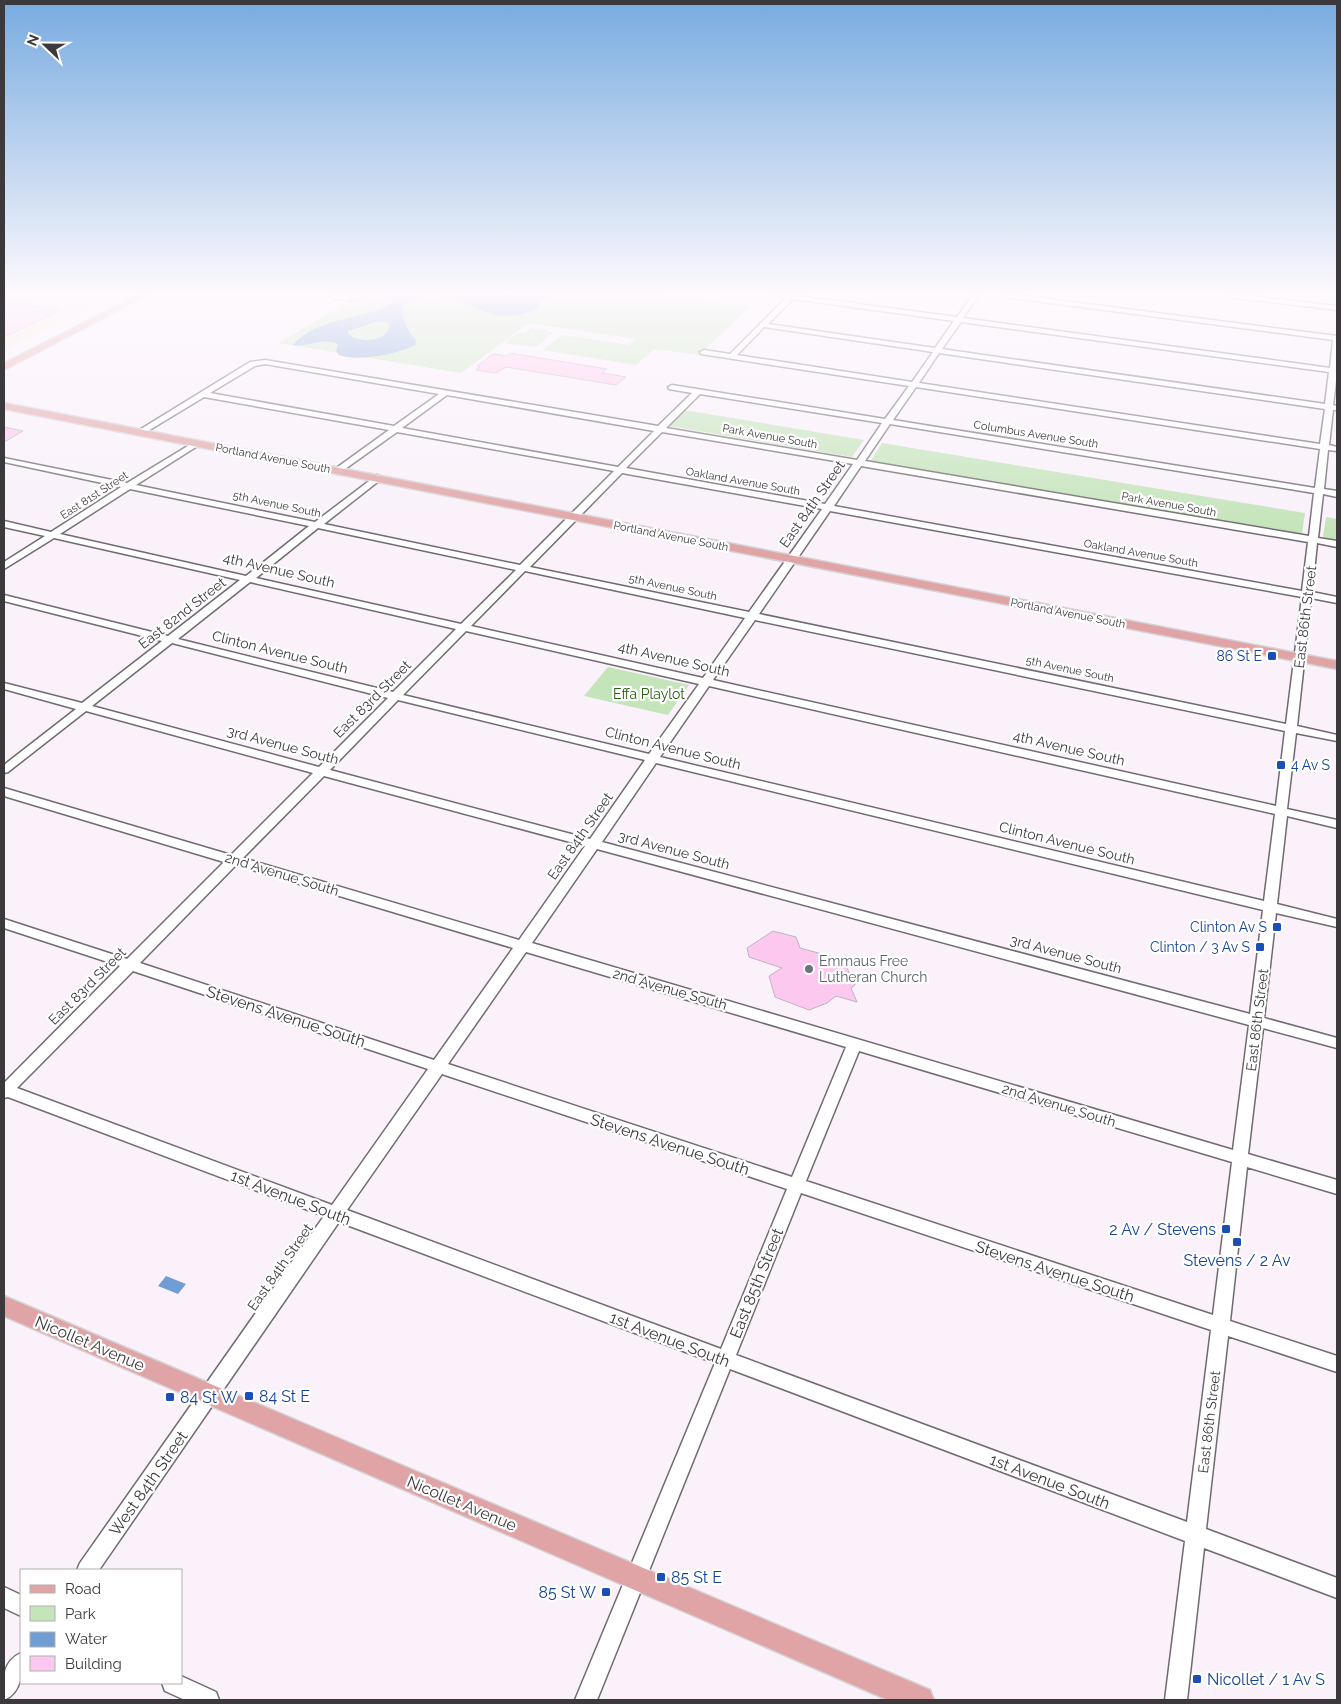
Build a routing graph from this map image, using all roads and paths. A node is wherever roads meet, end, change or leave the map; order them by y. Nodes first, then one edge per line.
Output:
1 (236, 375) edge
2 (343, 375) edge
3 (852, 375) edge
4 (920, 375) edge
5 (1107, 375) edge
6 (1335, 375) edge
7 (914, 384) junction
8 (672, 387) dead end
9 (698, 391) junction
10 (446, 392) junction
11 (203, 394) junction
12 (4, 406) edge
13 (1333, 407) edge
14 (888, 421) junction
15 (661, 428) junction
16 (395, 429) junction
17 (140, 432) junction
18 (196, 443) junction
19 (1331, 448) edge
20 (4, 460) edge
21 (859, 462) junction
22 (620, 470) junction
23 (338, 471) junction
24 (377, 478) junction
25 (129, 486) junction
26 (1319, 491) junction
27 (1337, 494) edge
28 (828, 508) junction
29 (574, 517) junction
30 (4, 524) edge
31 (317, 525) junction
32 (53, 535) junction
33 (1314, 540) junction
34 (1337, 544) edge
35 (792, 559) junction
36 (4, 566) edge
37 (523, 568) junction
38 (249, 578) junction
39 (1308, 594) junction
40 (4, 598) edge
41 (1337, 600) edge
42 (752, 616) junction
43 (464, 627) junction
44 (170, 640) junction
45 (1300, 658) junction
46 (1337, 665) edge
47 (706, 682) junction
48 (4, 686) edge
49 (396, 696) junction
50 (84, 708) junction
51 (1292, 729) junction
52 (1337, 738) edge
53 (653, 758) junction
54 (4, 770) edge
55 (322, 771) junction
56 (4, 792) edge
57 (1282, 812) junction
58 (1337, 824) edge
59 (594, 844) junction
60 (233, 860) junction
61 (1271, 907) junction
62 (4, 923) edge
63 (1337, 923) edge
64 (522, 946) junction
65 (130, 964) junction
66 (1257, 1021) junction
67 (1337, 1043) edge
68 (854, 1044) junction
69 (438, 1067) junction
70 (4, 1090) edge
71 (1241, 1159) junction
72 (796, 1185) junction
73 (1337, 1187) edge
74 (336, 1214) junction
75 (4, 1306) edge
76 (1221, 1326) junction
77 (725, 1360) junction
78 (1337, 1364) edge
79 (209, 1395) junction
80 (1196, 1536) junction
81 (88, 1569) edge
82 (636, 1578) junction
83 (1337, 1588) edge
84 (4, 1597) edge
85 (20, 1605) edge
86 (20, 1665) edge
87 (175, 1684) edge
88 (4, 1688) edge
89 (208, 1700) edge
90 (586, 1700) edge
91 (920, 1700) edge
92 (1176, 1700) edge

1 - 11 street, Park Avenue South
2 - 10 street, Park Avenue South
3 - 7 street
4 - 7 street, East 84th Street
5 - 13 street
6 - 13 street, East 86th Street
7 - 14 street, East 84th Street
7 - 19 street
8 - 9 street, Columbus Avenue South
9 - 14 street, Columbus Avenue South
9 - 15 street, East 83rd Street
10 - 15 street, Park Avenue South
10 - 16 street
11 - 16 street, Oakland Avenue South
11 - 17 street
12 - 17 main road, Portland Avenue South
13 - 19 street, East 86th Street
14 - 21 street, East 84th Street
14 - 26 street, Columbus Avenue South
15 - 21 street, Park Avenue South
15 - 22 street, East 83rd Street
16 - 22 street, Oakland Avenue South
16 - 23 street
17 - 18 main road, Portland Avenue South
18 - 23 main road, Portland Avenue South
18 - 25 street, East 81st Street
19 - 26 street, East 86th Street
20 - 25 street, 5th Avenue South
21 - 28 street, East 84th Street
21 - 33 street, Park Avenue South
22 - 28 street, Oakland Avenue South
22 - 29 street, East 83rd Street
23 - 24 main road, Portland Avenue South
24 - 29 main road, Portland Avenue South
24 - 31 street, East 82nd Street
25 - 31 street, 5th Avenue South
25 - 32 street, East 81st Street
26 - 27 street, Columbus Avenue South
26 - 33 street, East 86th Street
28 - 35 street, East 84th Street
28 - 39 street, Oakland Avenue South
29 - 35 main road, Portland Avenue South
29 - 37 street, East 83rd Street
30 - 32 street, 4th Avenue South
31 - 37 street, 5th Avenue South
31 - 38 street, East 82nd Street
32 - 36 street, East 81st Street
32 - 38 street, 4th Avenue South
33 - 34 street, Park Avenue South
33 - 39 street, East 86th Street
35 - 42 street, East 84th Street
35 - 45 main road, Portland Avenue South
37 - 42 street, 5th Avenue South
37 - 43 street, East 83rd Street
38 - 43 street, 4th Avenue South
38 - 44 street, East 82nd Street
39 - 41 street, Oakland Avenue South
39 - 45 street, East 86th Street
40 - 44 street, Clinton Avenue South
42 - 47 street, East 84th Street
42 - 51 street, 5th Avenue South
43 - 47 street, 4th Avenue South
43 - 49 street, East 83rd Street
44 - 49 street, Clinton Avenue South
44 - 50 street, East 82nd Street
45 - 46 main road, Portland Avenue South
45 - 51 street, East 86th Street
47 - 53 street, East 84th Street
47 - 57 street, 4th Avenue South
48 - 50 street, 3rd Avenue South
49 - 53 street, Clinton Avenue South
49 - 55 street, East 83rd Street
50 - 54 street, East 82nd Street
50 - 55 street, 3rd Avenue South
51 - 52 street, 5th Avenue South
51 - 57 street, East 86th Street
53 - 59 street, East 84th Street
53 - 61 street, Clinton Avenue South
55 - 59 street, 3rd Avenue South
55 - 60 street, East 83rd Street
56 - 60 street, 2nd Avenue South
57 - 58 street, 4th Avenue South
57 - 61 street, East 86th Street
59 - 64 street, East 84th Street
59 - 66 street, 3rd Avenue South
60 - 64 street, 2nd Avenue South
60 - 65 street, East 83rd Street
61 - 63 street, Clinton Avenue South
61 - 66 street, East 86th Street
62 - 65 street, Stevens Avenue South
64 - 68 street, 2nd Avenue South
64 - 69 street, East 84th Street
65 - 69 street, Stevens Avenue South
65 - 70 street, East 83rd Street
66 - 67 street, 3rd Avenue South
66 - 71 street, East 86th Street
68 - 71 street, 2nd Avenue South
68 - 72 street, East 85th Street
69 - 72 street, Stevens Avenue South
69 - 74 street, East 84th Street
70 - 74 street, 1st Avenue South
71 - 73 street, 2nd Avenue South
71 - 76 street, East 86th Street
72 - 76 street, Stevens Avenue South
72 - 77 street, East 85th Street
74 - 77 street, 1st Avenue South
74 - 79 street, East 84th Street
75 - 79 main road, Nicollet Avenue
76 - 78 street, Stevens Avenue South
76 - 80 street, East 86th Street
77 - 80 street, 1st Avenue South
77 - 82 street, East 85th Street
79 - 81 street, West 84th Street
79 - 82 main road, Nicollet Avenue
80 - 83 street, 1st Avenue South
80 - 92 street, East 86th Street
82 - 90 street, East 85th Street
82 - 91 main road, Nicollet Avenue
84 - 85 street
86 - 88 street
87 - 89 street

